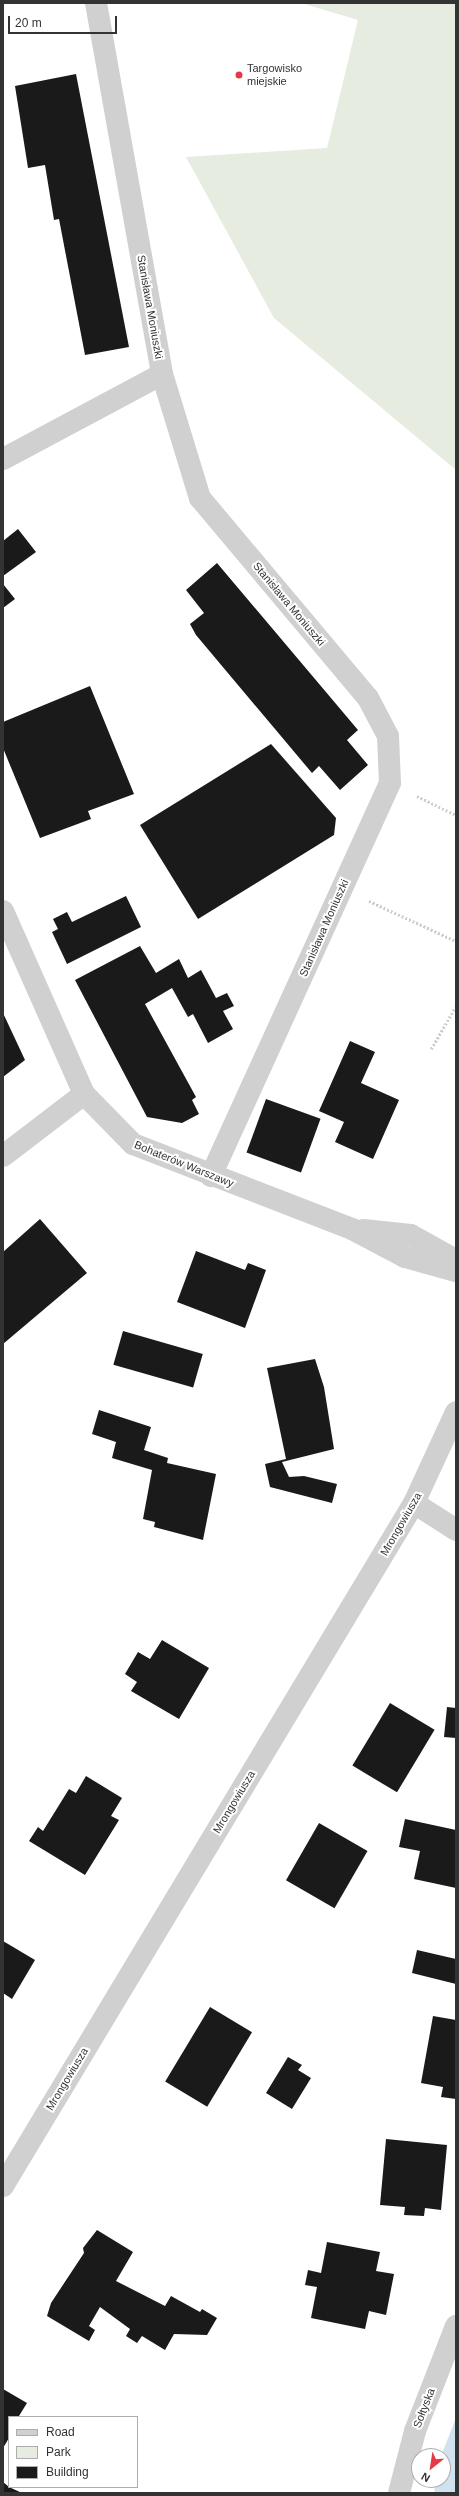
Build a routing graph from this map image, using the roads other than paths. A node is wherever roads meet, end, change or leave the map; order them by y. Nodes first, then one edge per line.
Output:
1 (96, 3) edge
2 (162, 374) junction
3 (3, 459) edge
4 (3, 911) edge
5 (84, 1094) junction
6 (3, 1156) edge
7 (211, 1176) junction
8 (352, 1229) junction
9 (456, 1260) edge
10 (456, 1271) edge
11 (456, 1412) edge
12 (414, 1503) junction
13 (456, 1530) edge
14 (3, 2186) edge
15 (456, 2326) edge
16 (399, 2493) edge

1 - 2 street, Stanisława Moniuszki
2 - 3 street
2 - 7 street, Stanisława Moniuszki
4 - 5 street, Bohaterów Warszawy
5 - 6 street
5 - 7 street, Bohaterów Warszawy
7 - 8 street, Bohaterów Warszawy
8 - 9 street, Bohaterów Warszawy
8 - 10 street, Bohaterów Warszawy
11 - 12 street, Mrongowiusza
12 - 13 street
12 - 14 street, Mrongowiusza
15 - 16 street, Sołtyska

